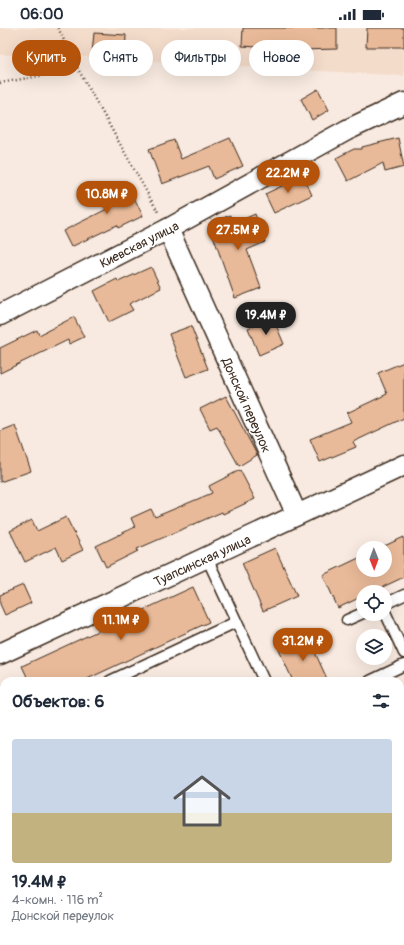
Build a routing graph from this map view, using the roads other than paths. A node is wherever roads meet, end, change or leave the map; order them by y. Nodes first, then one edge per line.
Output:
1 (404, 103) edge
2 (168, 229) junction
3 (0, 314) edge
4 (404, 465) edge
5 (297, 516) junction
6 (207, 558) junction
7 (404, 595) edge
8 (392, 601) edge
9 (356, 617) edge
10 (347, 620) dead end
11 (389, 621) edge
12 (236, 622) junction
13 (404, 653) edge
14 (0, 654) edge
15 (404, 665) edge
16 (119, 677) edge
17 (262, 677) edge
18 (378, 677) edge

1 - 2 street, Киевская улица
2 - 3 street, Киевская улица
2 - 5 street, Донской переулок
4 - 5 street, Туапсинская улица
5 - 6 street, Туапсинская улица
6 - 12 lane
6 - 14 street, Туапсинская улица
7 - 8 lane
9 - 10 lane
11 - 13 lane
12 - 16 lane
12 - 17 lane
15 - 18 lane

